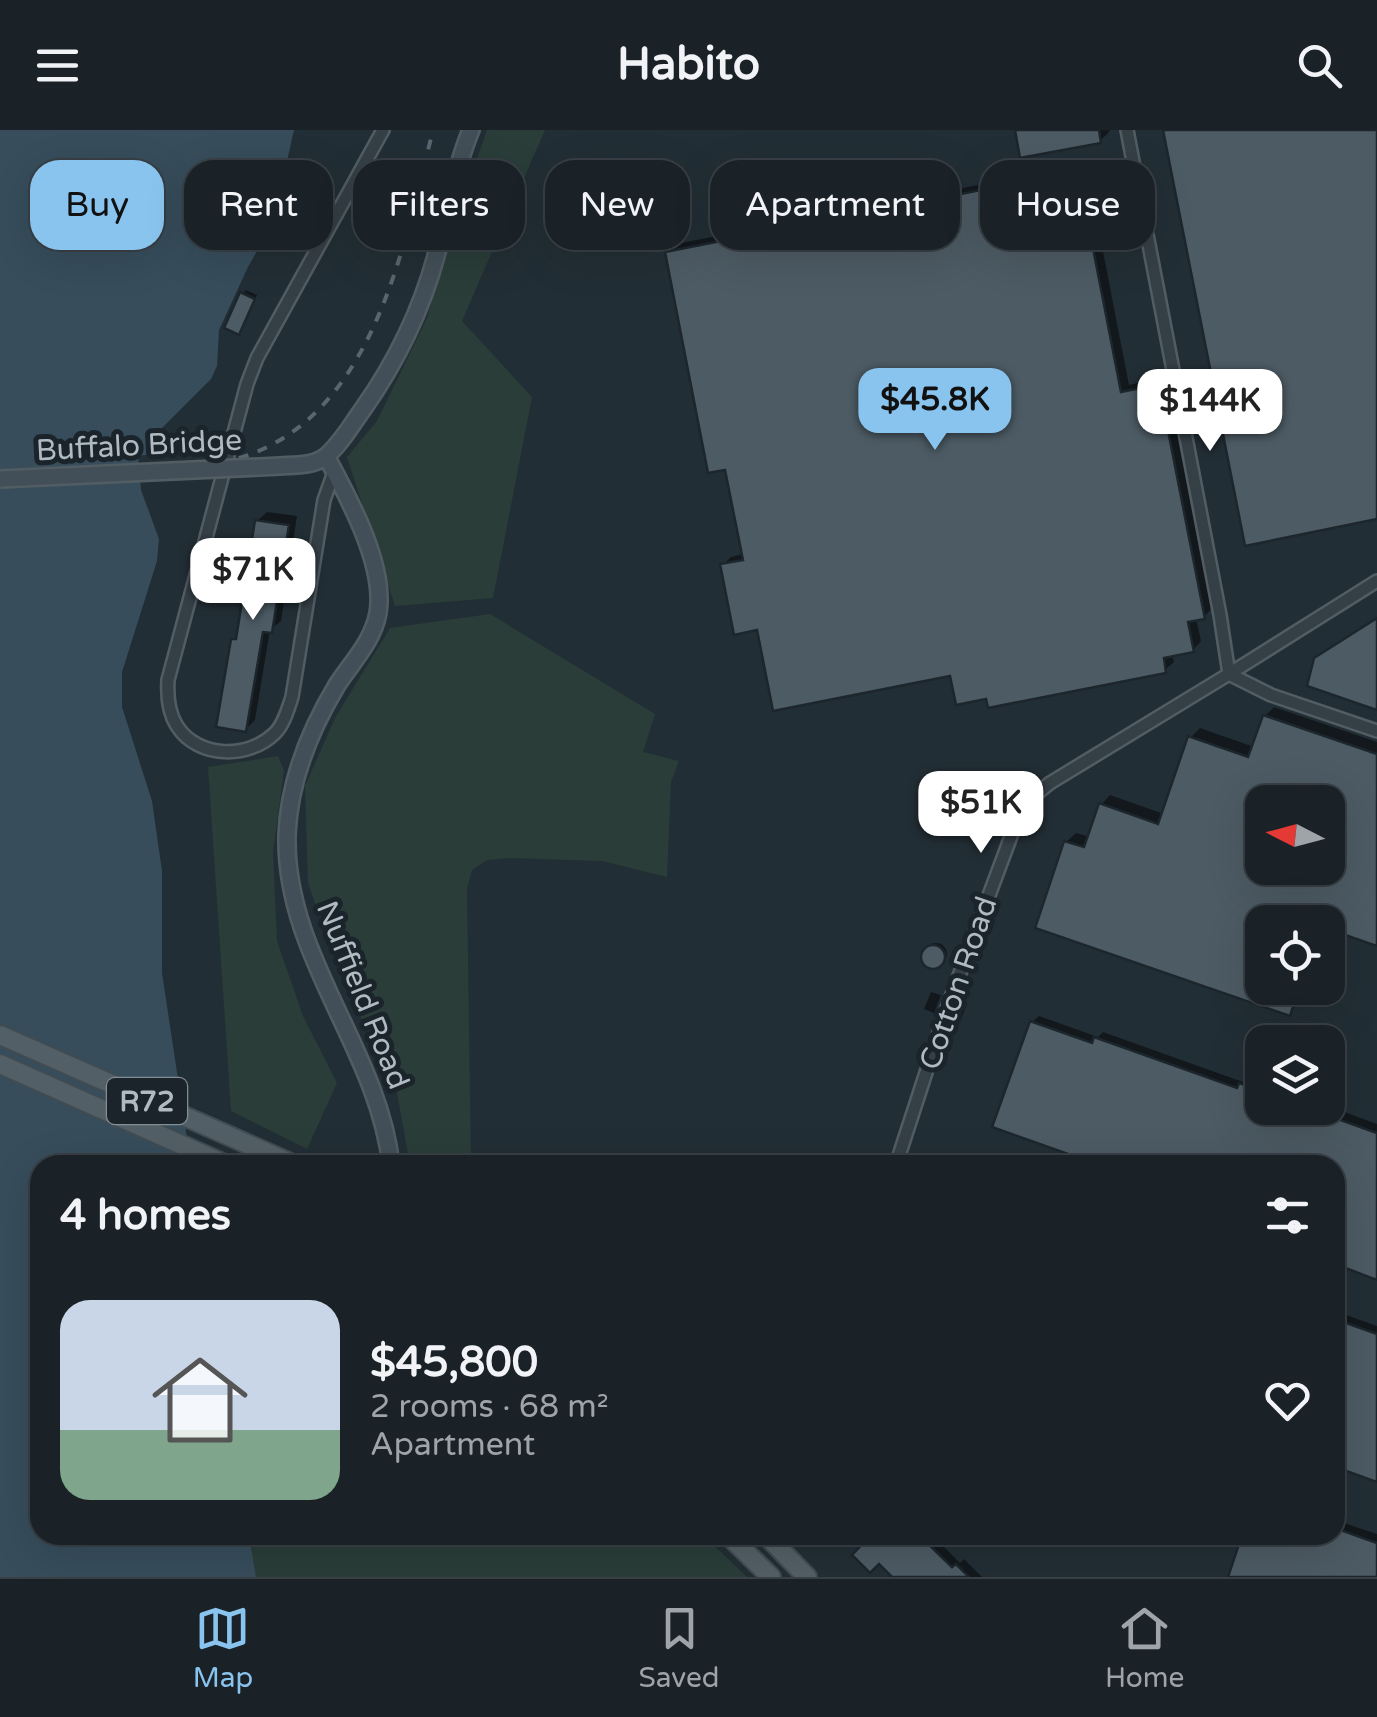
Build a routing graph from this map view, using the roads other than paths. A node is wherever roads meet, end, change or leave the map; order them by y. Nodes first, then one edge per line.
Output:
1 (383, 130) edge
2 (471, 130) edge
3 (1127, 130) edge
4 (326, 456) junction
5 (334, 472) junction
6 (0, 479) edge
7 (1377, 581) edge
8 (1228, 674) junction
9 (1377, 731) edge
10 (0, 1036) edge
11 (0, 1064) edge
12 (205, 1155) edge
13 (272, 1155) edge
14 (389, 1155) edge
15 (899, 1155) edge
16 (745, 1545) edge
17 (776, 1545) edge
18 (771, 1577) edge
19 (807, 1577) edge

1 - 5 street
2 - 4 street
3 - 8 street
4 - 5 street, Nuffield Road
4 - 6 street, Buffalo Bridge, bridge
5 - 14 street, Nuffield Road
7 - 8 street, Cotton Road
8 - 9 street
8 - 15 street, Cotton Road
10 - 13 main road, R72
11 - 12 main road, R72
16 - 18 main road
17 - 19 main road

